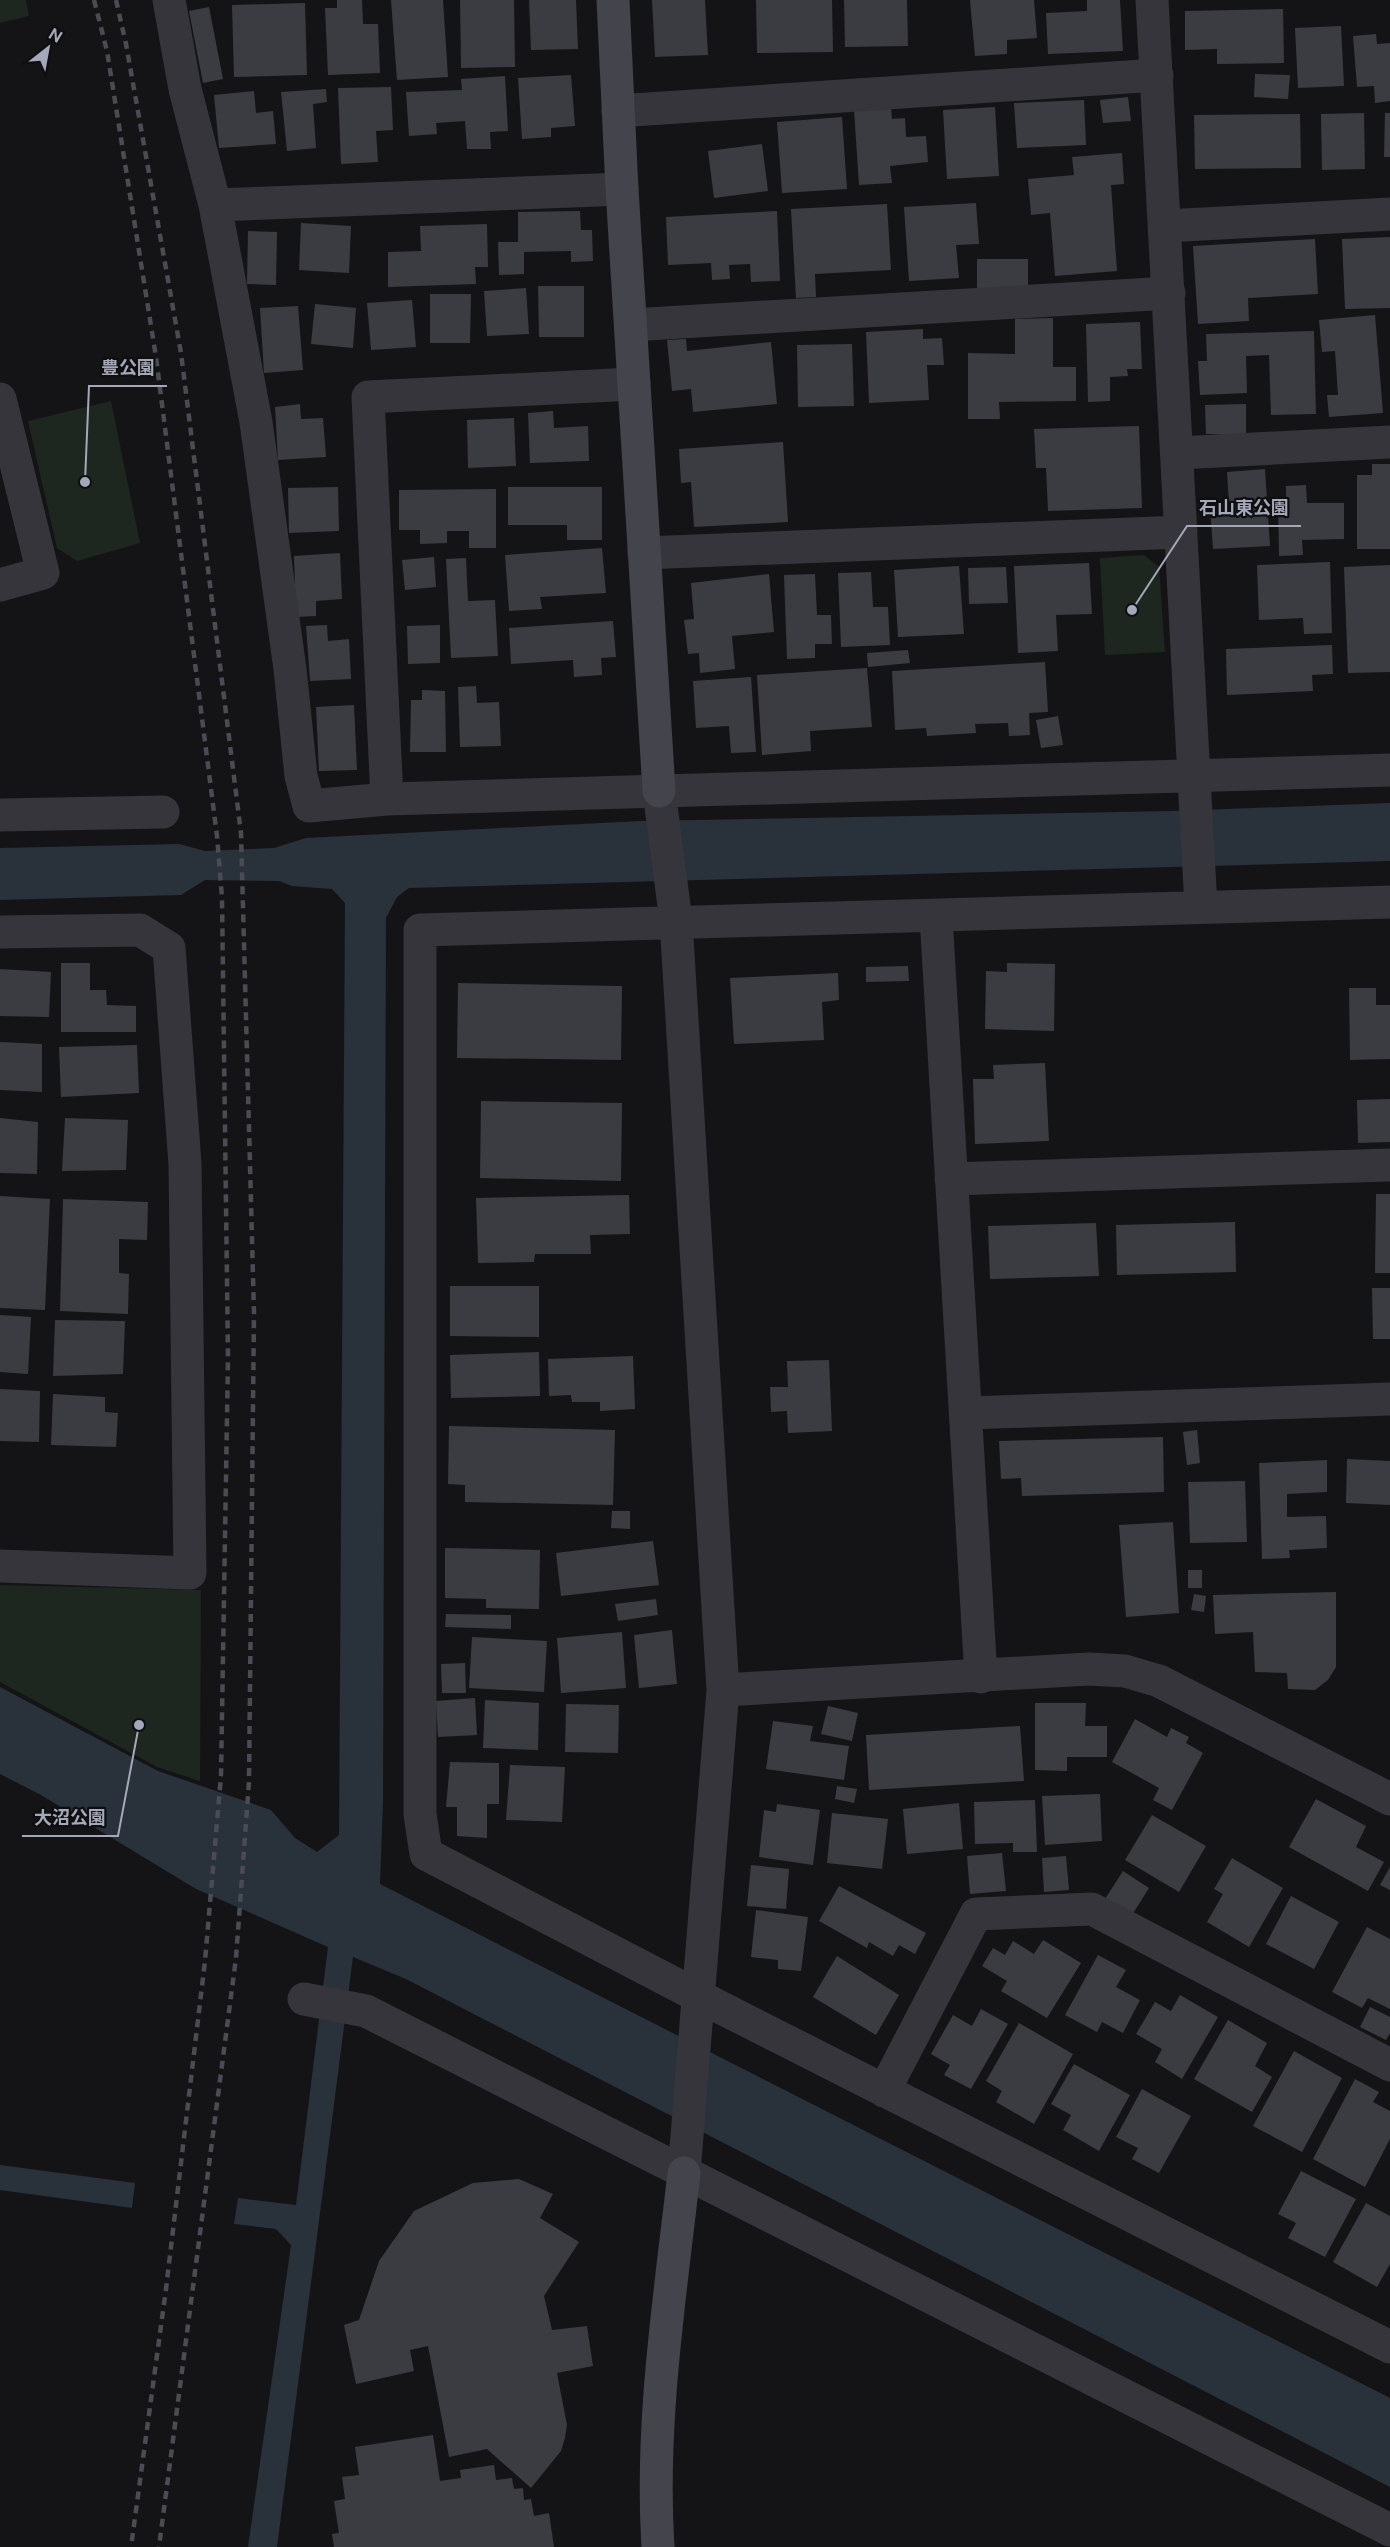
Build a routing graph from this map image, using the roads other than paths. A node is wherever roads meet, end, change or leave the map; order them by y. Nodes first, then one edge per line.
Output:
1 (169, 0) edge
2 (613, 0) edge
3 (1152, 0) edge
4 (1157, 75) junction
5 (618, 111) junction
6 (622, 189) junction
7 (215, 205) junction
8 (1390, 214) edge
9 (1166, 226) junction
10 (1169, 292) junction
11 (631, 325) junction
12 (634, 384) junction
13 (0, 399) edge
14 (1390, 442) edge
15 (1178, 453) junction
16 (1181, 532) junction
17 (644, 553) junction
18 (0, 585) edge
19 (1390, 770) edge
20 (1195, 790) junction
21 (387, 799) junction
22 (661, 803) junction
23 (163, 812) dead end
24 (0, 815) edge
25 (1390, 902) edge
26 (674, 906) junction
27 (1201, 908) junction
28 (936, 916) junction
29 (0, 932) edge
30 (1390, 1165) edge
31 (951, 1179) junction
32 (1390, 1399) edge
33 (967, 1413) junction
34 (0, 1566) edge
35 (981, 1677) junction
36 (723, 1690) junction
37 (1390, 1799) edge
38 (304, 1999) dead end
39 (698, 2010) junction
40 (1390, 2065) edge
41 (884, 2091) junction
42 (684, 2173) junction
43 (1390, 2347) edge
44 (1390, 2530) edge
45 (658, 2547) edge

1 - 7 street
2 - 5 street
3 - 4 street
4 - 5 street
4 - 9 street
5 - 6 street
6 - 7 street
6 - 11 street
7 - 21 street
8 - 9 street
9 - 10 street
10 - 11 street
10 - 15 street
11 - 12 street
12 - 17 street
12 - 21 street
13 - 18 street
14 - 15 street
15 - 16 street
16 - 17 street
16 - 20 street
17 - 22 street
19 - 20 street
20 - 22 street
20 - 27 street
21 - 22 street
22 - 26 street
23 - 24 street
25 - 27 street
26 - 28 street
26 - 36 street
26 - 39 street
27 - 28 street
28 - 31 street
29 - 34 street
30 - 31 street
31 - 33 street
32 - 33 street
33 - 35 street
35 - 36 street
35 - 37 street
36 - 39 street
38 - 42 street
39 - 41 street
39 - 42 street
40 - 41 street
41 - 43 street
42 - 44 street
42 - 45 street

